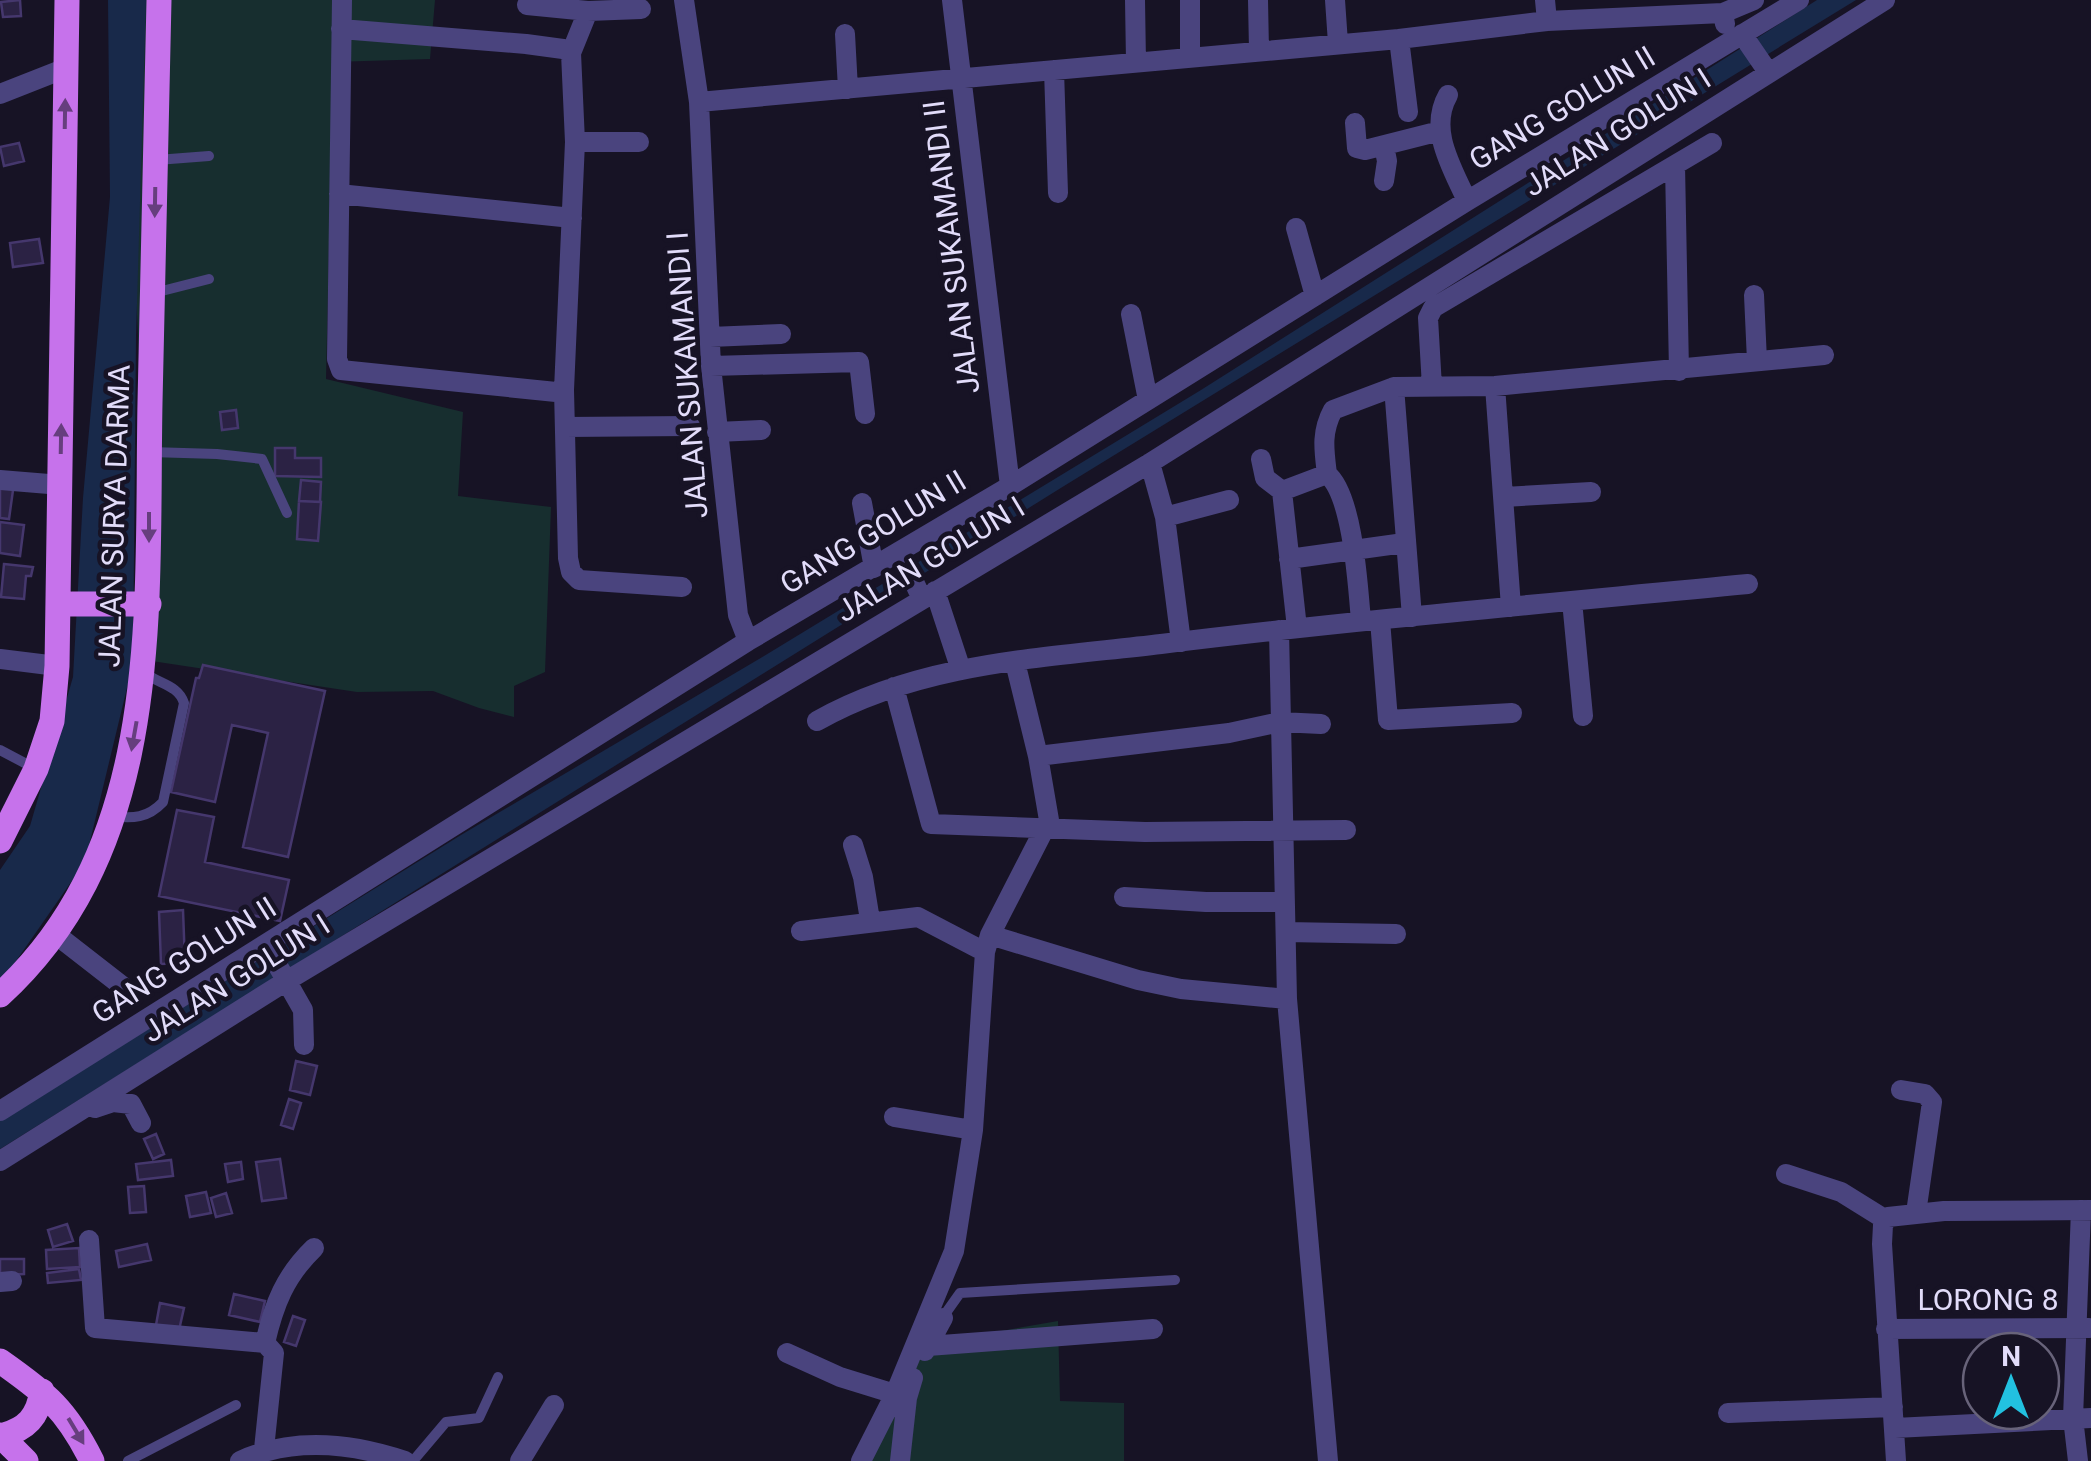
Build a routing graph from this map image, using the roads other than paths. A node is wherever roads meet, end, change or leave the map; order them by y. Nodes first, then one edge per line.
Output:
1 (67, 0) edge
2 (159, 0) edge
3 (342, 0) edge
4 (684, 0) edge
5 (952, 0) edge
6 (1135, 0) edge
7 (1190, 0) edge
8 (1258, 0) edge
9 (1334, 0) edge
10 (1754, 0) edge
11 (1799, 0) edge
12 (1885, 0) edge
13 (527, 3) edge
14 (1772, 6) edge
15 (641, 9) dead end
16 (588, 11) junction
17 (1546, 11) edge
18 (1723, 14) junction
19 (341, 29) junction
20 (845, 34) dead end
21 (1741, 38) junction
22 (1399, 39) junction
23 (1338, 43) junction
24 (526, 44) junction
25 (1260, 50) junction
26 (571, 53) junction
27 (1190, 56) junction
28 (1136, 62) junction
29 (66, 68) junction
30 (1767, 69) junction
31 (1054, 70) junction
32 (961, 79) junction
33 (848, 89) junction
34 (0, 94) edge
35 (1448, 95) dead end
36 (699, 102) junction
37 (1408, 112) dead end
38 (1354, 123) dead end
39 (1440, 132) junction
40 (576, 142) junction
41 (639, 142) dead end
42 (1712, 143) dead end
43 (1384, 146) junction
44 (209, 156) dead end
45 (156, 160) junction
46 (1675, 165) junction
47 (1384, 181) dead end
48 (1058, 193) dead end
49 (339, 194) junction
50 (1466, 202) junction
51 (572, 218) junction
52 (1296, 228) dead end
53 (209, 279) dead end
54 (153, 293) junction
55 (1754, 295) dead end
56 (1315, 296) junction
57 (1131, 314) dead end
58 (780, 334) dead end
59 (710, 337) junction
60 (1824, 355) dead end
61 (1757, 362) junction
62 (711, 366) junction
63 (1679, 371) junction
64 (1496, 386) junction
65 (1394, 387) junction
66 (1432, 387) junction
67 (564, 390) junction
68 (1148, 400) junction
69 (865, 414) dead end
70 (690, 426) dead end
71 (565, 428) junction
72 (761, 430) dead end
73 (718, 432) junction
74 (149, 452) junction
75 (1261, 459) dead end
76 (1150, 462) junction
77 (1327, 474) junction
78 (0, 480) edge
79 (61, 485) junction
80 (1010, 486) junction
81 (1282, 491) junction
82 (1590, 492) dead end
83 (1504, 497) junction
84 (1229, 500) dead end
85 (862, 504) dead end
86 (287, 514) dead end
87 (1165, 517) junction
88 (1404, 543) junction
89 (1354, 552) junction
90 (902, 556) junction
91 (1289, 559) junction
92 (58, 562) junction
93 (874, 568) junction
94 (1748, 584) dead end
95 (682, 587) dead end
96 (924, 591) junction
97 (1572, 601) junction
98 (74, 604) junction
99 (143, 605) junction
100 (1511, 607) junction
101 (1412, 616) junction
102 (1370, 621) junction
103 (1288, 629) junction
104 (748, 641) junction
105 (1181, 642) junction
106 (57, 654) junction
107 (0, 659) edge
108 (1015, 662) junction
109 (961, 670) junction
110 (144, 671) junction
111 (894, 687) junction
112 (1512, 713) dead end
113 (1583, 716) dead end
114 (816, 721) dead end
115 (1280, 722) junction
116 (1321, 724) dead end
117 (0, 750) edge
118 (1038, 756) junction
119 (36, 770) junction
120 (111, 816) junction
121 (1044, 829) junction
122 (1346, 830) dead end
123 (1281, 832) junction
124 (0, 842) edge
125 (854, 846) dead end
126 (1124, 897) dead end
127 (1285, 902) junction
128 (870, 920) junction
129 (801, 931) dead end
130 (1286, 932) junction
131 (54, 933) junction
132 (1396, 934) dead end
133 (987, 943) junction
134 (267, 947) junction
135 (286, 977) junction
136 (126, 989) dead end
137 (0, 995) edge
138 (1287, 998) junction
139 (304, 1045) dead end
140 (1901, 1090) dead end
141 (90, 1105) junction
142 (0, 1111) edge
143 (894, 1117) dead end
144 (142, 1123) dead end
145 (973, 1130) junction
146 (0, 1162) edge
147 (1786, 1174) dead end
148 (2086, 1210) edge
149 (1916, 1213) junction
150 (1886, 1220) junction
151 (89, 1240) dead end
152 (314, 1248) dead end
153 (1175, 1280) dead end
154 (943, 1318) joint
155 (2084, 1328) edge
156 (1153, 1329) dead end
157 (1886, 1329) junction
158 (265, 1343) junction
159 (928, 1346) junction
160 (788, 1353) dead end
161 (0, 1361) edge
162 (498, 1377) dead end
163 (42, 1391) junction
164 (895, 1394) junction
165 (554, 1404) dead end
166 (236, 1406) dead end
167 (1893, 1406) junction
168 (1728, 1413) dead end
169 (2082, 1418) edge
170 (1895, 1428) junction
171 (1, 1436) edge
172 (264, 1450) junction
173 (26, 1461) edge
174 (92, 1461) edge
175 (128, 1461) edge
176 (240, 1461) edge
177 (404, 1461) edge
178 (413, 1461) edge
179 (520, 1461) edge
180 (860, 1461) edge
181 (900, 1461) edge
182 (1328, 1461) edge
183 (1896, 1461) edge
184 (2078, 1461) edge

1 - 29 main road, JALAN SURYA DARMA
2 - 45 main road, JALAN SURYA DARMA
3 - 19 street
4 - 36 street, JALAN SUKAMANDI I
5 - 32 street, JALAN SUKAMANDI II
6 - 28 street
7 - 27 street
8 - 25 street
9 - 23 street
10 - 18 street
11 - 14 street, GANG GOLUN II
12 - 30 street, JALAN GOLUN I
13 - 16 street
13 - 24 street
14 - 21 street, GANG GOLUN II
15 - 16 street
16 - 26 street
17 - 18 street
17 - 22 street
18 - 21 street
19 - 24 street
19 - 49 street
20 - 33 street
21 - 30 street
21 - 50 street, GANG GOLUN II
22 - 23 street
22 - 37 street
23 - 25 street
24 - 26 street
25 - 27 street
26 - 40 street
27 - 28 street
28 - 31 street
29 - 34 street
79 -> 29 main road, JALAN SURYA DARMA
30 - 76 street, JALAN GOLUN I
31 - 32 street
31 - 48 street
32 - 33 street
32 - 80 street, JALAN SUKAMANDI II
33 - 36 street
35 - 39 street
36 - 59 street, JALAN SUKAMANDI I
38 - 43 street
39 - 43 street
39 - 50 street
40 - 41 street
40 - 51 street
42 - 46 street
43 - 47 street
44 - 45 lane
45 -> 54 main road, JALAN SURYA DARMA
46 - 63 street
46 - 66 street
49 - 51 street
49 - 67 street
50 - 56 street, GANG GOLUN II
51 - 67 street
52 - 56 street
53 - 54 lane
54 - 74 main road, JALAN SURYA DARMA
55 - 61 street
56 - 68 street, GANG GOLUN II
57 - 68 street
58 - 59 street
59 - 62 street, JALAN SUKAMANDI I
60 - 61 street
61 - 63 street
62 - 69 street
62 - 73 street, JALAN SUKAMANDI I
63 - 64 street
64 - 66 street
64 - 83 street
65 - 66 street
65 - 77 street
65 - 88 street
67 - 71 street
68 - 80 street, GANG GOLUN II
70 - 71 street
71 - 95 street
72 - 73 street
73 - 104 street, JALAN SUKAMANDI I
74 - 86 lane
74 -> 99 main road, JALAN SURYA DARMA
75 - 81 street
76 - 87 street
76 - 96 street, JALAN GOLUN I
77 - 81 street
77 - 89 street
78 - 79 street
79 - 92 main road, JALAN SURYA DARMA
80 - 90 street, GANG GOLUN II
81 - 91 street
82 - 83 street
83 - 100 street
84 - 87 street
85 - 93 street
87 - 105 street
88 - 89 street
88 - 101 street
89 - 91 street
89 - 102 street
90 - 93 street, GANG GOLUN II
90 - 96 street
91 - 103 street
92 - 98 main road
92 - 106 main road, JALAN SURYA DARMA
93 - 104 street, GANG GOLUN II
94 - 97 street
96 - 109 street
96 - 135 street, JALAN GOLUN I
97 - 100 street
97 - 113 street
98 - 99 main road
98 - 106 main road
99 - 110 main road, JALAN SURYA DARMA
100 - 101 street
101 - 102 street
102 - 103 street
102 - 112 street
103 - 105 street
103 - 115 street
104 - 134 street, GANG GOLUN II
105 - 108 street
106 - 107 street
106 - 119 main road, JALAN SURYA DARMA
108 - 109 street
108 - 118 street
109 - 111 street
110 -> 120 main road, JALAN SURYA DARMA
110 - 120 lane
111 - 114 street
111 - 121 street
115 - 116 street
115 - 118 street
115 - 123 street
117 - 119 lane
118 - 121 street
119 - 124 main road, JALAN SURYA DARMA
120 - 131 main road, JALAN SURYA DARMA
121 - 123 street
121 - 133 street
122 - 123 street
123 - 127 street
125 - 128 street
126 - 127 street
127 - 130 street
128 - 129 street
128 - 133 street
130 - 132 street
130 - 138 street
131 - 136 street
131 - 137 main road, JALAN SURYA DARMA
133 - 138 street
133 - 145 street
134 - 135 street
134 - 142 street, GANG GOLUN II
135 - 139 street
135 - 141 street, JALAN GOLUN I
138 - 182 street
140 - 149 street
141 - 144 street
141 - 146 street, JALAN GOLUN I
143 - 145 street
145 - 164 street
147 - 150 street
148 - 149 street
148 - 155 street
149 - 150 street
150 - 157 street
151 - 158 street
152 - 158 street
153 - 154 lane
154 - 159 street
155 - 157 street, LORONG 8
155 - 169 street
156 - 159 street
157 - 167 street
158 - 172 street
159 - 181 street
160 - 164 street
161 - 163 main road
162 - 178 lane
163 - 171 main road
163 -> 174 main road
164 - 180 street
165 - 179 street
166 - 175 lane
167 - 168 street
167 - 170 street
169 - 170 street
169 - 184 street
170 - 183 street
171 - 173 main road
172 - 176 street
172 - 177 street

